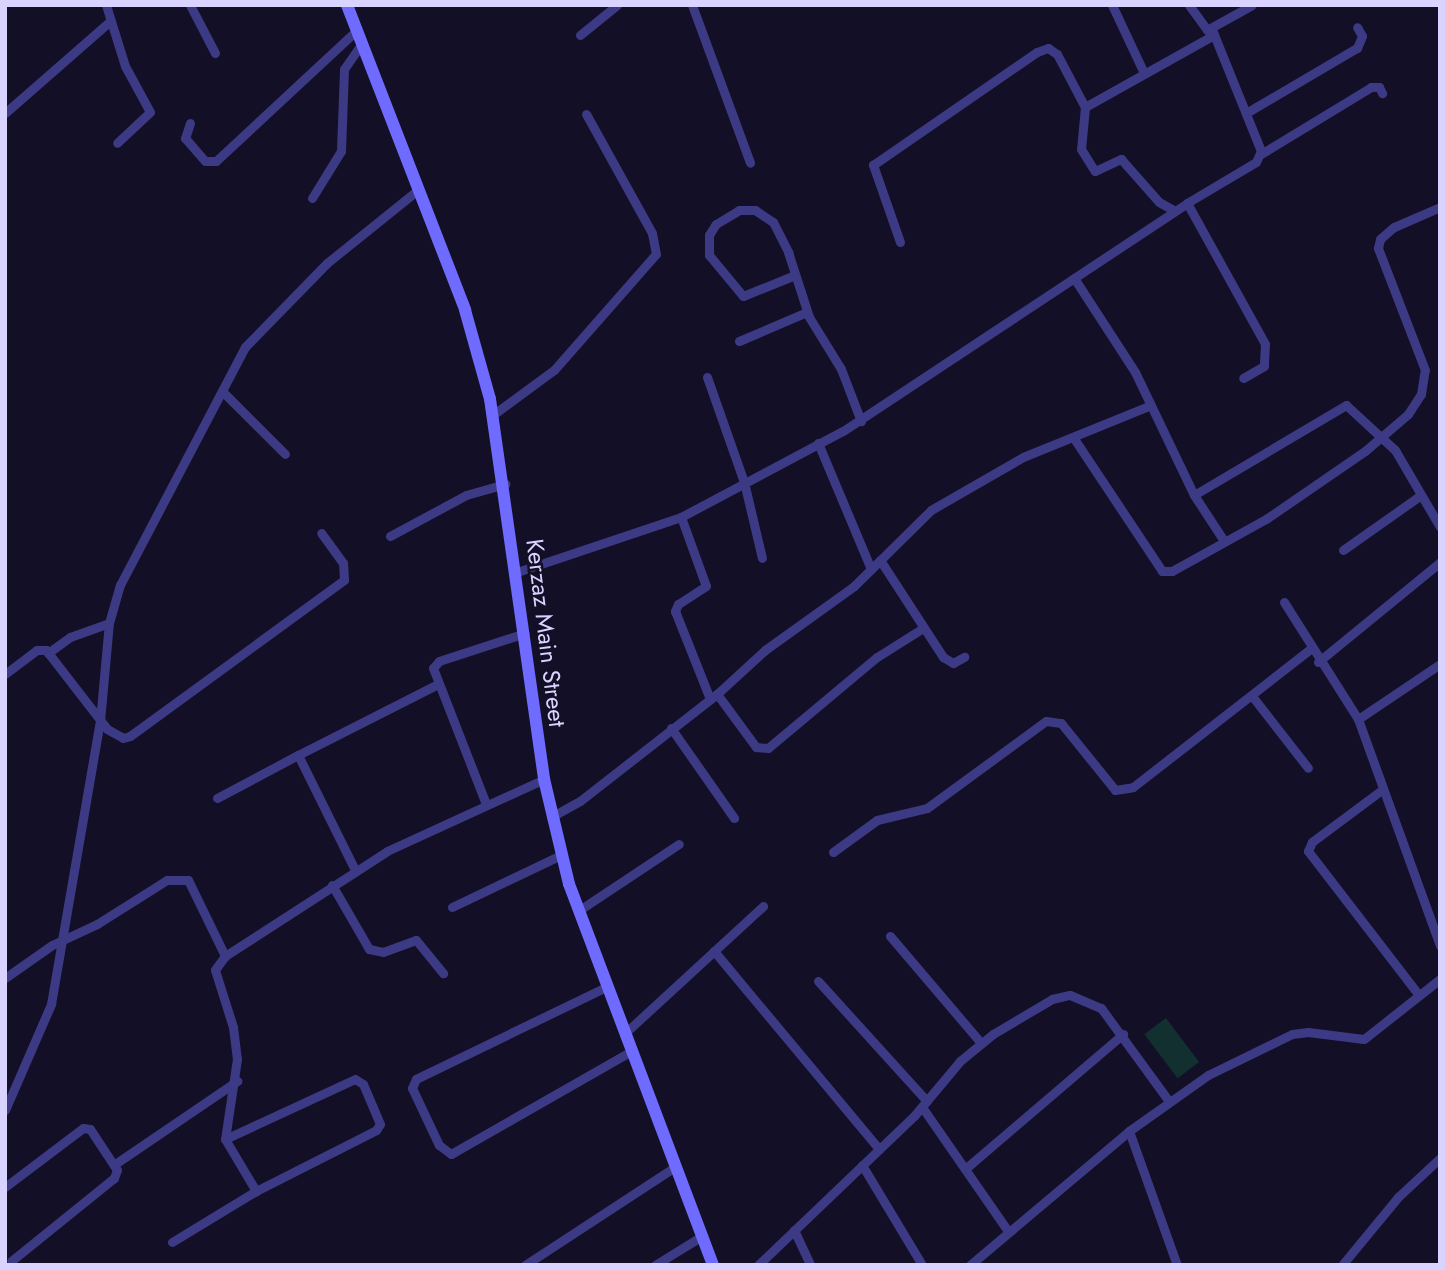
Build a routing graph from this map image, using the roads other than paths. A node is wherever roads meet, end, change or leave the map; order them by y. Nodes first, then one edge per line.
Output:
1 (106, 5) edge
2 (190, 5) edge
3 (617, 5) edge
4 (692, 5) edge
5 (1112, 5) edge
6 (1189, 5) edge
7 (1252, 5) edge
8 (349, 6) edge
9 (110, 21) junction
10 (1357, 27) dead end
11 (357, 30) junction
12 (1213, 32) junction
13 (580, 34) dead end
14 (362, 44) junction
15 (215, 53) dead end
16 (1144, 73) junction
17 (1382, 93) dead end
18 (1086, 107) junction
19 (5, 113) edge
20 (1246, 113) junction
21 (586, 114) dead end
22 (190, 123) dead end
23 (117, 143) dead end
24 (1261, 154) junction
25 (750, 163) dead end
26 (419, 188) junction
27 (312, 198) dead end
28 (1187, 203) junction
29 (1440, 207) edge
30 (1175, 211) junction
31 (900, 242) dead end
32 (795, 275) junction
33 (1074, 278) junction
34 (807, 312) junction
35 (739, 341) dead end
36 (708, 377) dead end
37 (1243, 378) dead end
38 (222, 391) junction
39 (1151, 405) junction
40 (494, 414) junction
41 (861, 421) junction
42 (1073, 437) junction
43 (1381, 437) junction
44 (818, 443) junction
45 (285, 454) dead end
46 (744, 482) junction
47 (505, 484) junction
48 (1194, 495) junction
49 (1421, 495) junction
50 (681, 517) junction
51 (1440, 527) edge
52 (321, 533) dead end
53 (390, 536) dead end
54 (1224, 541) junction
55 (1343, 550) dead end
56 (762, 558) dead end
57 (880, 560) junction
58 (1440, 562) edge
59 (871, 569) junction
60 (517, 572) junction
61 (1284, 602) dead end
62 (109, 623) junction
63 (923, 628) junction
64 (525, 633) junction
65 (1310, 649) junction
66 (48, 653) junction
67 (964, 657) dead end
68 (1318, 662) junction
69 (1440, 664) edge
70 (5, 674) edge
71 (436, 685) junction
72 (1252, 696) junction
73 (714, 697) junction
74 (1358, 719) junction
75 (100, 721) junction
76 (671, 728) junction
77 (298, 755) junction
78 (1308, 768) dead end
79 (544, 779) junction
80 (1383, 789) junction
81 (217, 797) dead end
82 (486, 804) junction
83 (551, 817) junction
84 (734, 818) dead end
85 (679, 844) dead end
86 (833, 852) dead end
87 (561, 855) junction
88 (355, 870) junction
89 (332, 886) junction
90 (763, 906) dead end
91 (452, 908) dead end
92 (578, 911) junction
93 (890, 936) dead end
94 (63, 939) junction
95 (1440, 946) edge
96 (714, 951) junction
97 (225, 956) junction
98 (443, 973) dead end
99 (5, 978) edge
100 (1440, 979) edge
101 (818, 981) dead end
102 (606, 987) junction
103 (1419, 995) junction
104 (624, 1034) junction
105 (1123, 1034) junction
106 (981, 1043) junction
107 (630, 1052) junction
108 (237, 1081) junction
109 (1168, 1100) junction
110 (924, 1104) junction
111 (6, 1105) edge
112 (1129, 1131) junction
113 (226, 1139) junction
114 (878, 1149) junction
115 (1440, 1158) edge
116 (115, 1164) junction
117 (862, 1165) junction
118 (675, 1167) junction
119 (965, 1169) junction
120 (5, 1187) edge
121 (256, 1191) junction
122 (794, 1230) junction
123 (1009, 1231) junction
124 (702, 1236) junction
125 (172, 1242) dead end
126 (10, 1260) edge
127 (525, 1265) edge
128 (655, 1265) edge
129 (713, 1265) edge
130 (758, 1265) edge
131 (810, 1265) edge
132 (922, 1265) edge
133 (970, 1265) edge
134 (1177, 1265) edge
135 (1342, 1265) edge

1 - 9 street
2 - 15 street
3 - 13 street
4 - 25 street
5 - 16 street
6 - 12 street
7 - 12 street
8 - 11 street, Kerzaz Main Street
9 - 19 street
9 - 23 street
10 - 20 street
11 - 14 street, Kerzaz Main Street
11 - 22 street
12 - 16 street
12 - 20 street
14 - 26 street, Kerzaz Main Street
14 - 27 street
16 - 18 street
17 - 24 street
18 - 30 street
18 - 31 street
20 - 24 street
21 - 40 street
24 - 28 street
26 - 38 street
26 - 40 street, Kerzaz Main Street
28 - 30 street
28 - 37 street
29 - 43 street
30 - 33 street
32 - 32 street
32 - 34 street
33 - 39 street
33 - 41 street
34 - 35 street
34 - 41 street
36 - 46 street
38 - 45 street
38 - 62 street
39 - 42 street
39 - 48 street
40 - 47 street, Kerzaz Main Street
41 - 44 street
42 - 54 street
42 - 57 street
43 - 48 street
43 - 49 street
43 - 54 street
44 - 46 street
44 - 59 street
46 - 50 street
46 - 56 street
47 - 53 street
47 - 60 street, Kerzaz Main Street
48 - 54 street
49 - 51 street
49 - 55 street
50 - 60 street
50 - 73 street
52 - 75 street
57 - 59 street
57 - 63 street
58 - 68 street
59 - 73 street
60 - 64 street, Kerzaz Main Street
61 - 65 street
62 - 66 street
62 - 75 street
63 - 67 street
63 - 73 street
64 - 71 street
64 - 79 street, Kerzaz Main Street
65 - 68 street
65 - 72 street
66 - 70 street
66 - 75 street
68 - 74 street
69 - 74 street
71 - 77 street
71 - 82 street
72 - 78 street
72 - 86 street
73 - 76 street
74 - 80 street
75 - 94 street
76 - 83 street
76 - 84 street
77 - 81 street
77 - 88 street
79 - 82 street
79 - 83 street, Kerzaz Main Street
80 - 95 street
80 - 103 street
82 - 88 street
83 - 87 street, Kerzaz Main Street
85 - 92 street
87 - 91 street
87 - 92 street, Kerzaz Main Street
88 - 89 street
89 - 97 street
89 - 98 street
90 - 96 street
92 - 102 street, Kerzaz Main Street
93 - 106 street
94 - 97 street
94 - 99 street
94 - 111 street
96 - 104 street
96 - 114 street
97 - 108 street
100 - 103 street
101 - 110 street
102 - 104 street, Kerzaz Main Street
102 - 107 street
103 - 109 street
104 - 107 street, Kerzaz Main Street
105 - 106 street
105 - 109 street
105 - 119 street
106 - 110 street
107 - 118 street, Kerzaz Main Street
108 - 113 street
108 - 116 street
109 - 112 street
110 - 114 street
110 - 119 street
112 - 123 street
112 - 134 street
113 - 121 street
113 - 121 street
114 - 117 street
115 - 135 street
116 - 120 street
116 - 126 street
117 - 122 street
117 - 132 street
118 - 124 street, Kerzaz Main Street
118 - 127 street
119 - 123 street
121 - 125 street
122 - 130 street
122 - 131 street
123 - 133 street
124 - 128 street
124 - 129 street, Kerzaz Main Street

